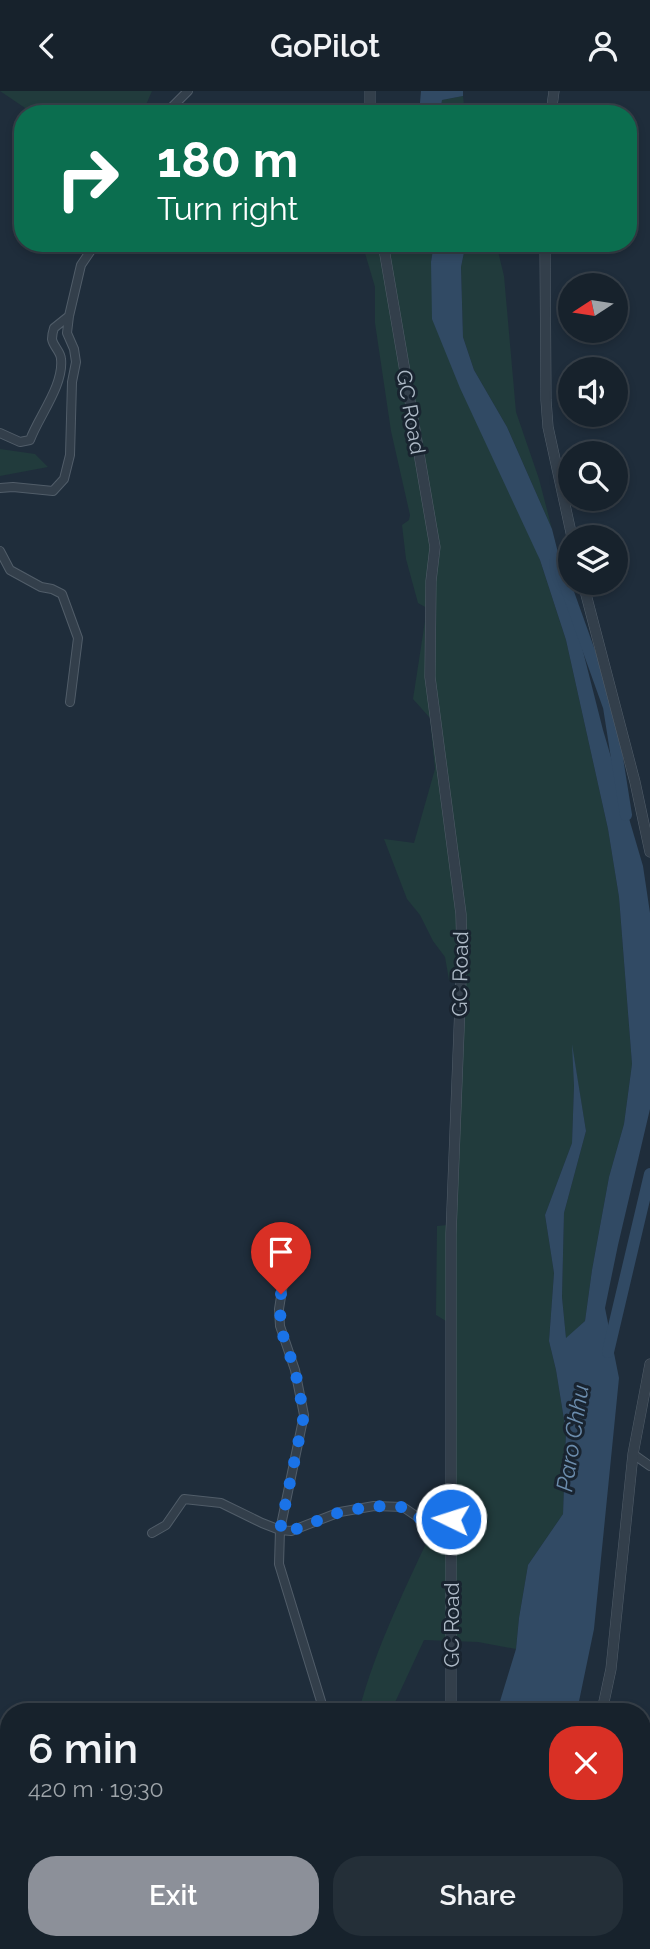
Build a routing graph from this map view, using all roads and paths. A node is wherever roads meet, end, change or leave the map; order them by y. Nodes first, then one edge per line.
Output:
1 (188, 91) edge
2 (174, 105) edge
3 (90, 252) edge
4 (385, 252) edge
5 (545, 252) edge
6 (69, 316) junction
7 (0, 433) edge
8 (0, 488) edge
9 (569, 525) edge
10 (0, 551) edge
11 (586, 595) edge
12 (70, 702) dead end
13 (650, 852) edge
14 (283, 1284) dead end
15 (650, 1363) edge
16 (633, 1454) junction
17 (650, 1466) edge
18 (451, 1519) junction
19 (280, 1530) junction
20 (152, 1533) dead end
21 (322, 1703) edge
22 (451, 1703) edge
23 (604, 1703) edge

1 - 2 street
3 - 6 street
4 - 18 street, GC Road
5 - 9 street
6 - 7 street
6 - 8 street
10 - 12 street
11 - 13 street
14 - 19 street
15 - 16 street
16 - 17 street
16 - 23 street
18 - 19 street
18 - 22 street, GC Road
19 - 20 street
19 - 21 street

